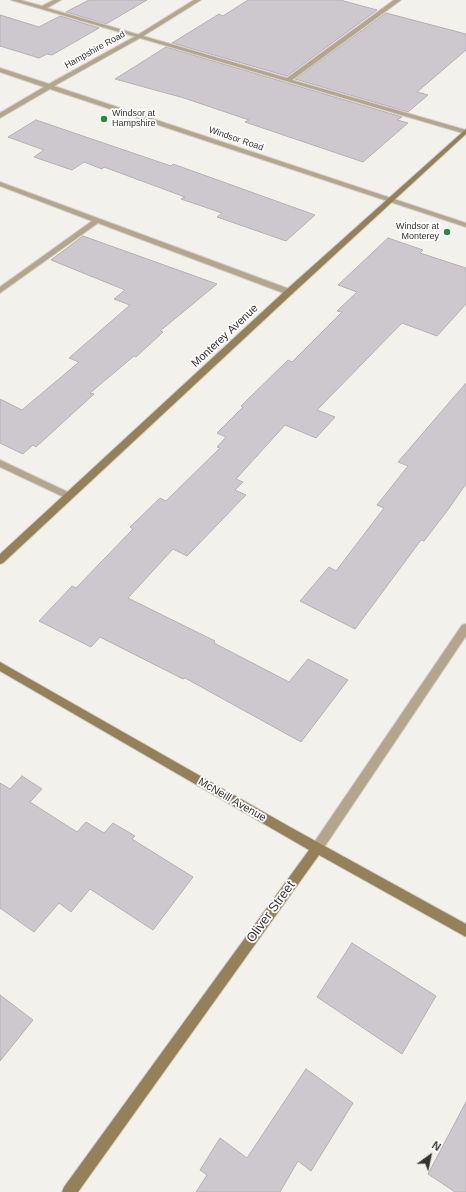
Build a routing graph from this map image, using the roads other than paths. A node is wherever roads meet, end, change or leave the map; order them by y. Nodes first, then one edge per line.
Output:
1 (14, 0) edge
2 (58, 0) edge
3 (198, 0) edge
4 (398, 0) edge
5 (43, 8) junction
6 (138, 37) junction
7 (0, 70) edge
8 (288, 80) junction
9 (50, 86) junction
10 (0, 116) edge
11 (466, 131) edge
12 (0, 184) edge
13 (390, 201) junction
14 (97, 220) junction
15 (466, 225) edge
16 (0, 291) edge
17 (289, 292) junction
18 (0, 463) edge
19 (69, 496) junction
20 (0, 560) edge
21 (466, 628) edge
22 (0, 666) edge
23 (317, 848) junction
24 (466, 931) edge
25 (69, 1192) edge

1 - 5 street
2 - 5 street
3 - 6 street, Hampshire Road
4 - 8 street
5 - 6 street
6 - 8 street
6 - 9 street, Hampshire Road
7 - 9 street, Windsor Road
8 - 11 street
9 - 10 street, Hampshire Road
9 - 13 street, Windsor Road
11 - 13 street, Monterey Avenue
12 - 14 street
13 - 15 street, Windsor Road
13 - 17 street, Monterey Avenue
14 - 16 street
14 - 17 street
17 - 19 street, Monterey Avenue
18 - 19 street
19 - 20 street, Monterey Avenue
21 - 23 street, Oliver Street
22 - 23 street, McNeill Avenue
23 - 24 street, McNeill Avenue
23 - 25 street, Oliver Street

